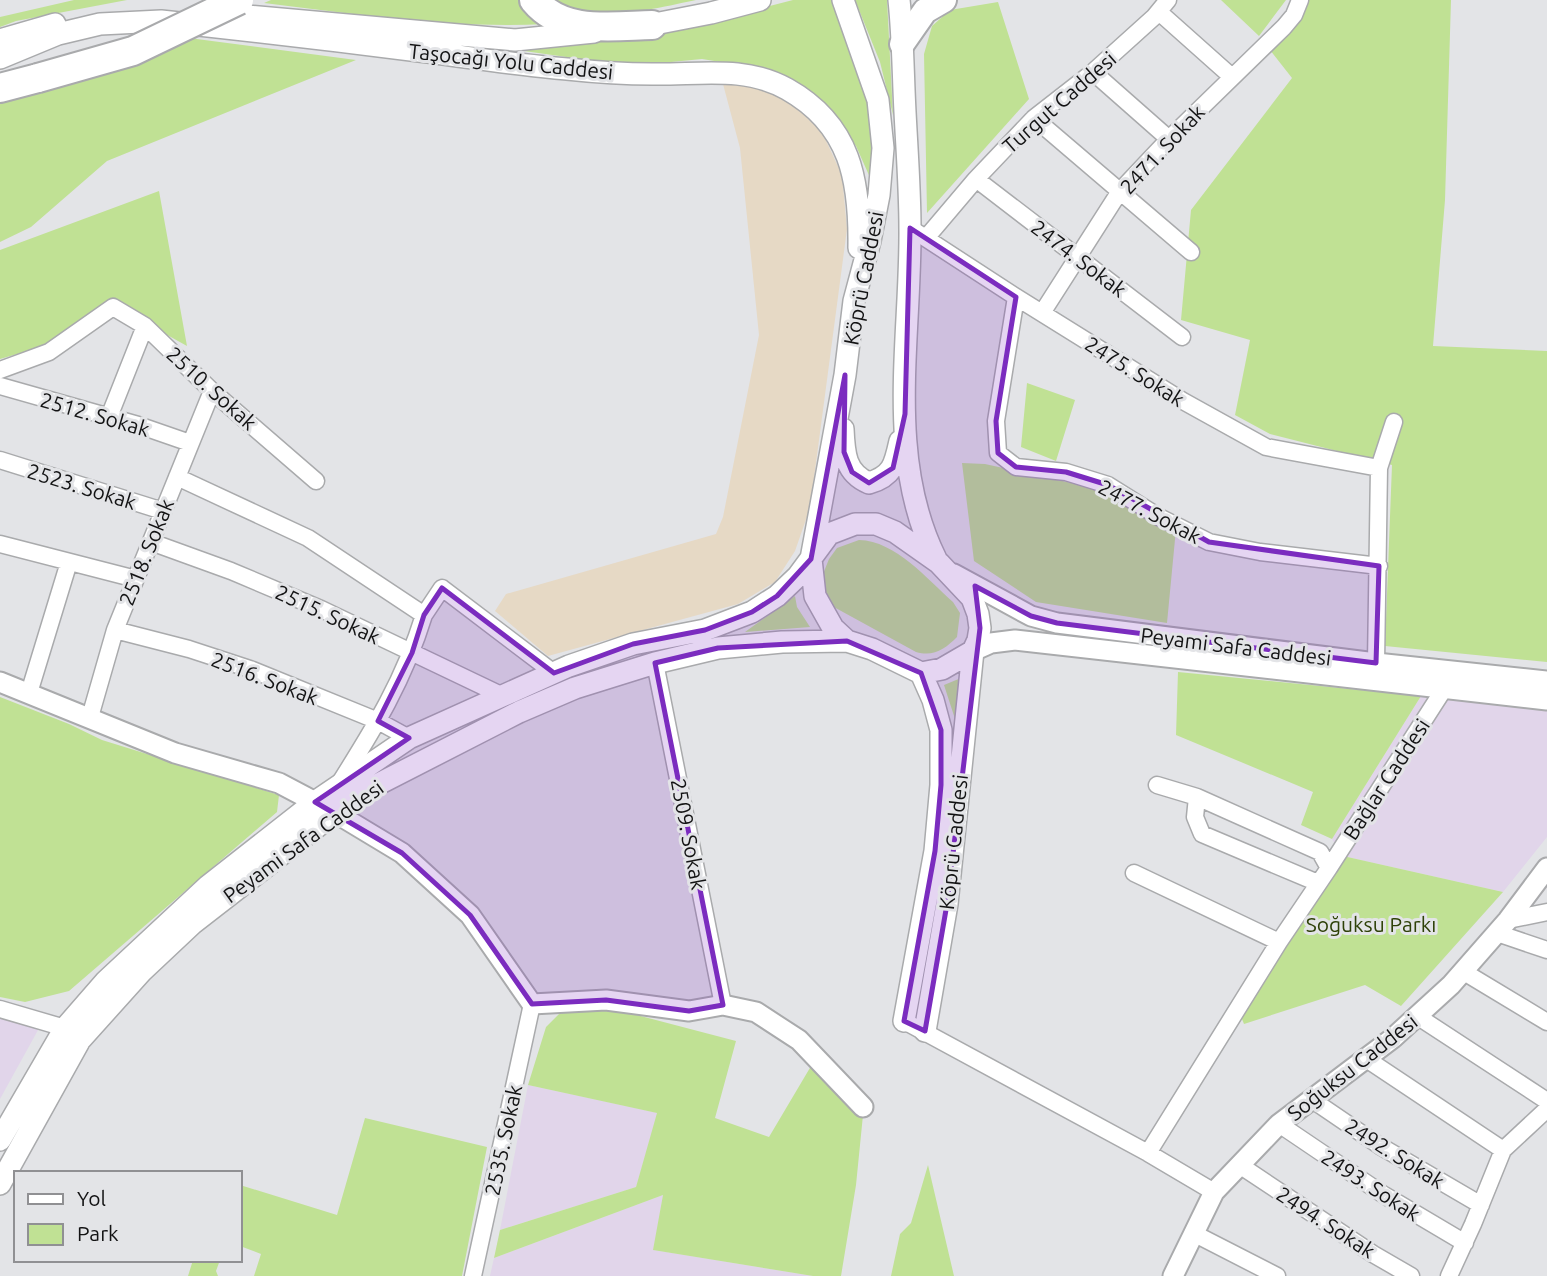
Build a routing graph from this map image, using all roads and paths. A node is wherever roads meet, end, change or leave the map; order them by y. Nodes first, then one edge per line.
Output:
1 (239, 0) edge
2 (534, 0) edge
3 (760, 0) edge
4 (843, 0) edge
5 (899, 0) edge
6 (944, 0) edge
7 (1300, 0) edge
8 (1163, 6) edge
9 (652, 25) junction
10 (0, 40) edge
11 (902, 44) junction
12 (0, 58) edge
13 (1093, 72) junction
14 (1232, 77) junction
15 (0, 89) edge
16 (1034, 118) junction
17 (1168, 139) junction
18 (976, 179) junction
19 (1120, 191) junction
20 (918, 233) junction
21 (1191, 252) dead end
22 (1076, 256) junction
23 (1016, 297) junction
24 (854, 301) junction
25 (105, 313) joint
26 (1042, 313) junction
27 (145, 326) junction
28 (1182, 337) dead end
29 (0, 370) edge
30 (845, 375) junction
31 (0, 386) edge
32 (212, 391) junction
33 (905, 414) junction
34 (109, 417) junction
35 (1394, 422) dead end
36 (190, 443) junction
37 (0, 460) edge
38 (1379, 468) junction
39 (177, 477) junction
40 (316, 481) dead end
41 (163, 511) junction
42 (151, 542) junction
43 (0, 544) edge
44 (811, 559) junction
45 (69, 562) junction
46 (939, 564) junction
47 (1379, 566) junction
48 (136, 579) junction
49 (424, 615) junction
50 (115, 630) junction
51 (847, 641) junction
52 (973, 651) junction
53 (412, 653) junction
54 (655, 663) junction
55 (1377, 663) junction
56 (554, 673) junction
57 (921, 673) junction
58 (1547, 681) edge
59 (0, 682) edge
60 (1444, 689) junction
61 (29, 692) junction
62 (501, 695) junction
63 (1547, 700) edge
64 (90, 717) junction
65 (378, 721) junction
66 (409, 738) junction
67 (1157, 785) dead end
68 (335, 790) junction
69 (1197, 797) junction
70 (315, 802) junction
71 (334, 812) junction
72 (1547, 868) edge
73 (1329, 869) junction
74 (1134, 873) dead end
75 (1318, 883) junction
76 (1547, 912) edge
77 (1502, 926) junction
78 (1279, 942) junction
79 (1547, 950) edge
80 (1464, 972) junction
81 (532, 1004) junction
82 (723, 1005) junction
83 (0, 1009) edge
84 (1417, 1016) junction
85 (904, 1021) joint
86 (1547, 1022) edge
87 (925, 1031) junction
88 (73, 1034) junction
89 (1365, 1058) junction
90 (1311, 1099) junction
91 (1547, 1101) edge
92 (863, 1107) dead end
93 (1547, 1109) edge
94 (1279, 1124) junction
95 (0, 1140) edge
96 (1503, 1150) junction
97 (1148, 1153) junction
98 (1241, 1167) junction
99 (0, 1184) edge
100 (1214, 1192) junction
101 (1481, 1206) junction
102 (1193, 1233) junction
103 (1465, 1243) junction
104 (474, 1276) edge
105 (1172, 1276) edge
106 (1277, 1276) edge
107 (1411, 1276) edge
108 (1450, 1276) edge

1 - 15 highway, bridge
2 - 9 highway
3 - 9 main road
4 - 24 main road, Köprü Caddesi
5 - 11 main road, Köprü Caddesi
6 - 11 main road
7 - 14 street, 2471. Sokak
8 - 13 street, Turgut Caddesi
8 - 14 street
9 - 10 main road
11 - 20 main road, Köprü Caddesi
12 - 24 main road, Taşocağı Yolu Caddesi
13 - 16 street, Turgut Caddesi
13 - 17 street
14 - 17 street, 2471. Sokak
16 - 18 street, Turgut Caddesi
16 - 19 street
17 - 19 street, 2471. Sokak
18 - 20 street, Turgut Caddesi
18 - 22 street, 2474. Sokak
19 - 21 street
19 - 22 street, 2471. Sokak
20 - 23 street, 2475. Sokak
20 - 33 main road, Köprü Caddesi
22 - 26 street, 2471. Sokak
22 - 28 street, 2474. Sokak
23 - 26 street, 2475. Sokak
23 - 47 street, 2477. Sokak
24 - 30 main road, Köprü Caddesi
25 - 27 street, 2510. Sokak
25 - 29 street, 2512. Sokak
26 - 38 street, 2475. Sokak
27 - 32 street, 2510. Sokak
27 - 34 street
30 - 33 main road
30 - 44 main road, Köprü Caddesi
31 - 34 street, 2512. Sokak
32 - 36 street, 2518. Sokak
32 - 40 street, 2510. Sokak
33 - 46 main road, Köprü Caddesi
34 - 36 street, 2512. Sokak
35 - 38 street
36 - 39 street, 2518. Sokak
37 - 41 street, 2523. Sokak
38 - 47 street
39 - 41 street, 2518. Sokak
39 - 49 street
41 - 42 street, 2518. Sokak
42 - 48 street, 2518. Sokak
42 - 53 street, 2515. Sokak
43 - 45 street
44 - 46 main road
44 - 51 main road
44 - 56 main road
45 - 48 street
45 - 61 street
46 - 52 main road
46 - 55 street, Peyami Safa Caddesi
47 - 55 street
48 - 50 street, 2518. Sokak
49 - 53 street
49 - 56 street
50 - 64 street, 2518. Sokak
50 - 65 street, 2516. Sokak
51 - 54 main road, Peyami Safa Caddesi
51 - 57 main road
52 - 57 main road
52 - 60 street, Peyami Safa Caddesi
52 - 87 main road, Köprü Caddesi
53 - 62 street, 2515. Sokak
53 - 65 street
54 - 71 main road, Peyami Safa Caddesi
54 - 82 street, 2509. Sokak
55 - 58 street, Peyami Safa Caddesi
56 - 62 main road
57 - 85 main road, Köprü Caddesi
59 - 61 street
60 - 63 street, Peyami Safa Caddesi
60 - 73 street, Bağlar Caddesi
61 - 64 street
62 - 66 main road
64 - 70 street
65 - 66 street, 2516. Sokak
65 - 68 street
66 - 68 main road
67 - 69 street
68 - 70 main road
69 - 73 street
69 - 75 street
70 - 71 street
70 - 88 main road
71 - 81 street
71 - 88 main road, Peyami Safa Caddesi
72 - 77 street, Soğuksu Caddesi
73 - 75 street, Bağlar Caddesi
74 - 78 street
75 - 78 street, Bağlar Caddesi
76 - 77 street
77 - 79 street
77 - 80 street, Soğuksu Caddesi
78 - 97 street, Bağlar Caddesi
80 - 84 street, Soğuksu Caddesi
80 - 86 street
81 - 82 street
81 - 104 street, 2535. Sokak
82 - 92 street
83 - 88 street
84 - 89 street, Soğuksu Caddesi
84 - 91 street
85 - 87 street
87 - 97 street
88 - 95 main road
88 - 99 main road, Peyami Safa Caddesi
89 - 90 street, Soğuksu Caddesi
89 - 96 street
90 - 94 street, Soğuksu Caddesi
90 - 101 street, 2492. Sokak
93 - 96 street
94 - 98 street, Soğuksu Caddesi
94 - 103 street, 2493. Sokak
96 - 101 street
97 - 100 street
98 - 100 street, Soğuksu Caddesi
98 - 107 street, 2494. Sokak
100 - 102 street, Soğuksu Caddesi
101 - 103 street
102 - 105 street, Soğuksu Caddesi
102 - 106 street
103 - 108 street

